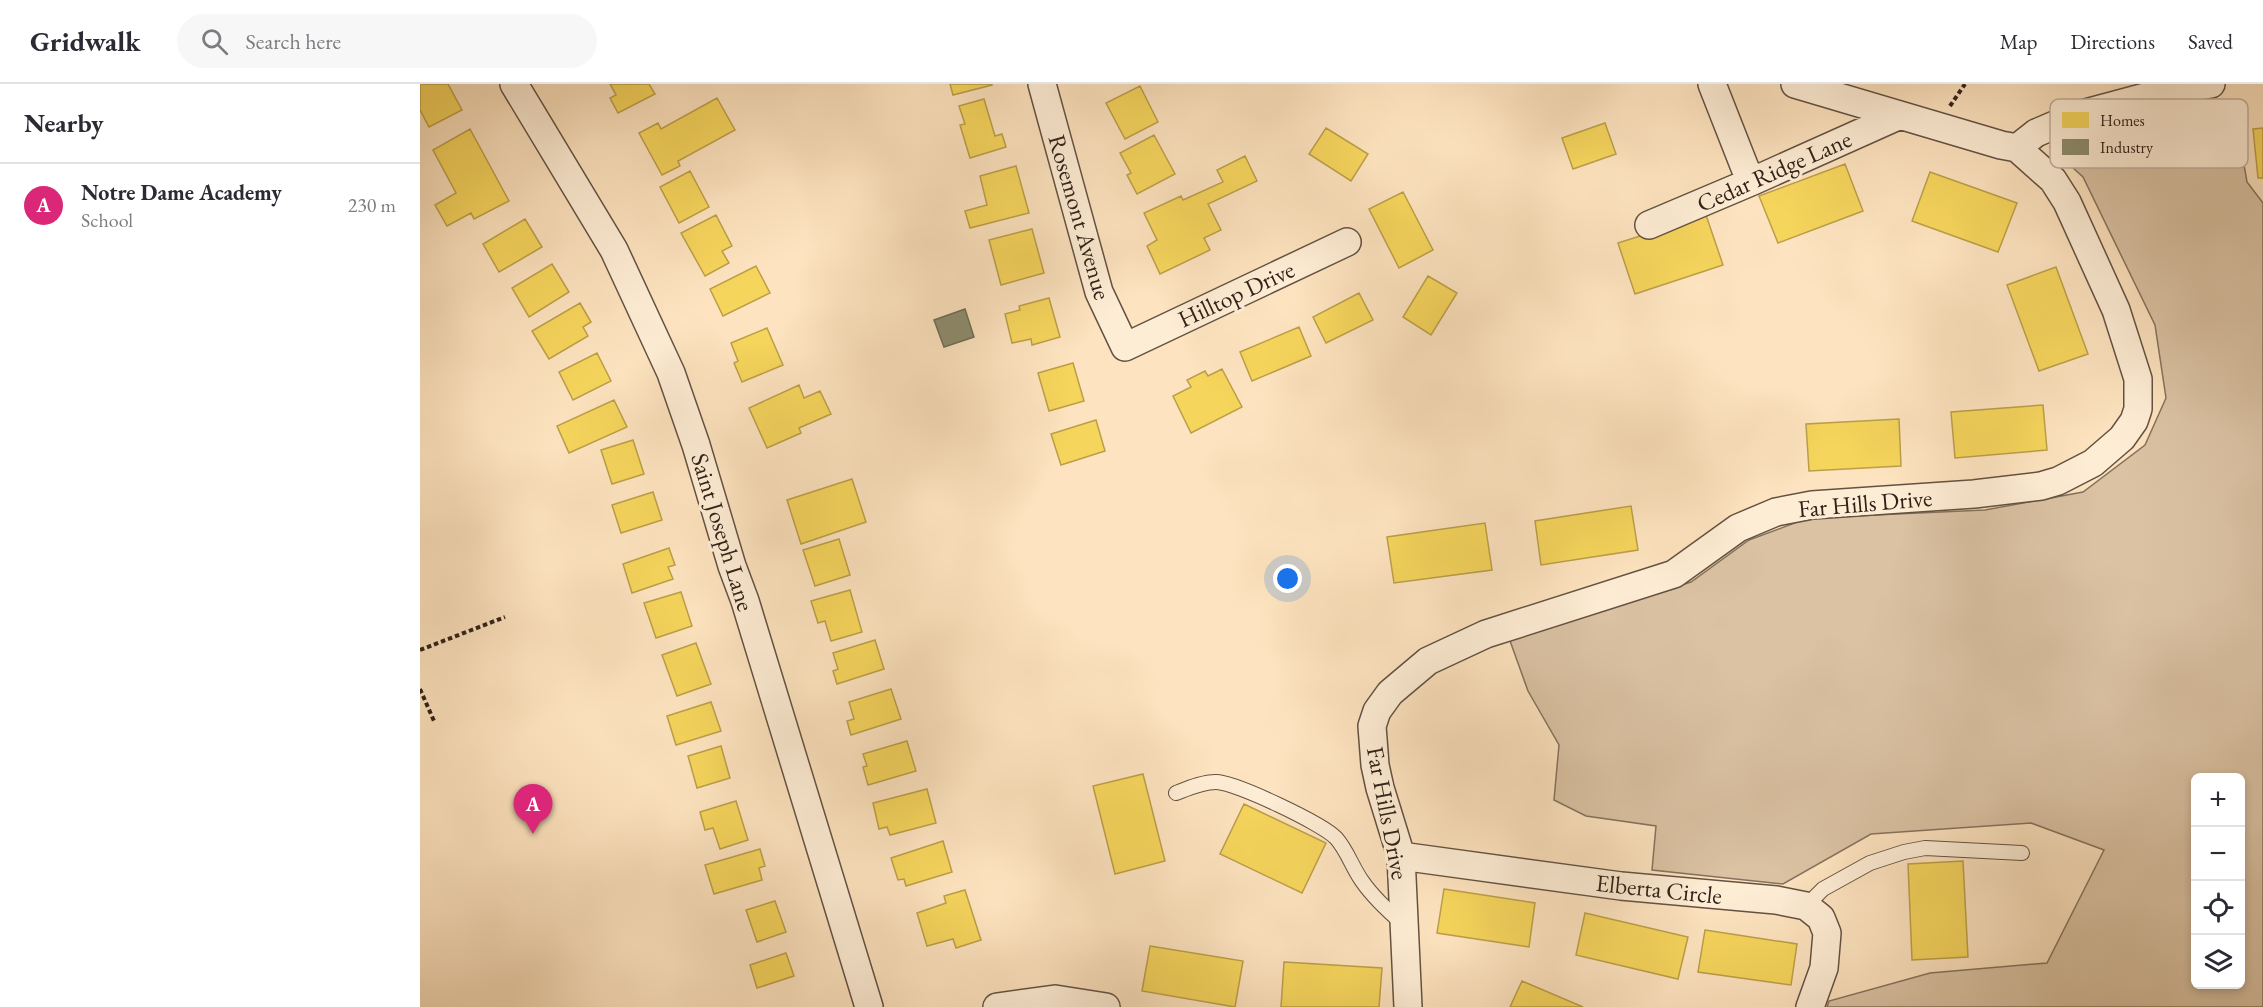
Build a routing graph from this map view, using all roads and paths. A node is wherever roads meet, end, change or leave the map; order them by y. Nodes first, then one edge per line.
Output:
1 (514, 84) edge
2 (1042, 84) edge
3 (1712, 84) edge
4 (1795, 84) edge
5 (2211, 84) edge
6 (2138, 99) edge
7 (1898, 116) junction
8 (2050, 127) edge
9 (2017, 148) junction
10 (1753, 181) junction
11 (1649, 225) dead end
12 (1347, 242) dead end
13 (1125, 347) joint
14 (505, 617) dead end
15 (420, 650) edge
16 (420, 689) edge
17 (434, 721) dead end
18 (1176, 793) dead end
19 (2022, 853) dead end
20 (1401, 856) junction
21 (1806, 906) junction
22 (1404, 925) junction
23 (869, 1007) edge
24 (997, 1007) edge
25 (1106, 1007) edge
26 (1408, 1007) edge
27 (1810, 1007) edge

1 - 23 street, Saint Joseph Lane
2 - 13 street, Rosemont Avenue
3 - 10 street
4 - 7 street
5 - 6 street
7 - 9 street
7 - 10 street, Cedar Ridge Lane
8 - 9 street
9 - 20 street, Far Hills Drive
10 - 11 street, Cedar Ridge Lane
12 - 13 street, Hilltop Drive
14 - 15 path
16 - 17 path
18 - 22 lane
19 - 21 lane
20 - 21 street, Elberta Circle
20 - 22 street, Far Hills Drive
21 - 27 street
22 - 26 street, Far Hills Drive
24 - 25 street

